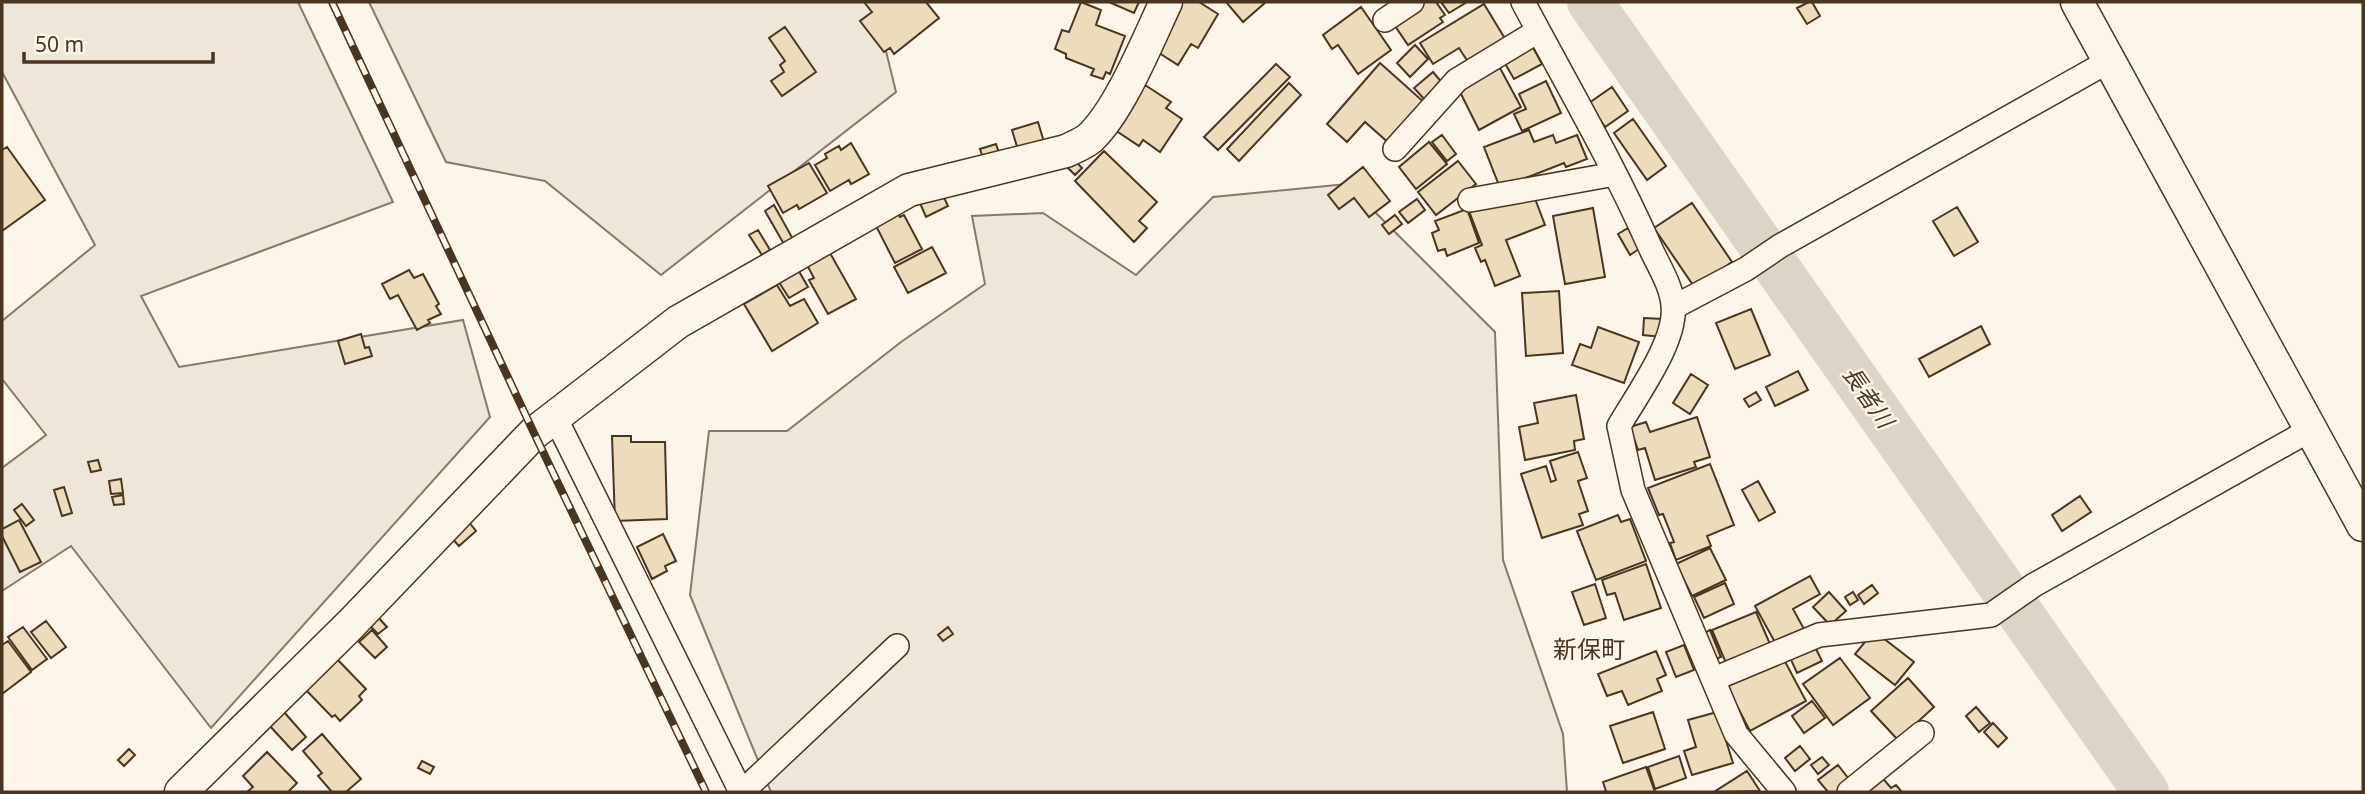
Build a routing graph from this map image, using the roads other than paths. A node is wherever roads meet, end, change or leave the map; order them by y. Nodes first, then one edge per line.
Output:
1 (1166, 2) edge
2 (1412, 2) edge
3 (1523, 2) edge
4 (2077, 2) edge
5 (1385, 20) dead end
6 (1538, 31) junction
7 (2109, 61) junction
8 (1395, 149) dead end
9 (1615, 174) junction
10 (1470, 200) dead end
11 (1674, 307) junction
12 (555, 417) junction
13 (2310, 430) junction
14 (2363, 525) edge
15 (897, 646) dead end
16 (1714, 679) junction
17 (1922, 733) dead end
18 (181, 792) edge
19 (742, 792) edge
20 (1783, 792) edge
21 (1849, 792) edge

1 - 12 street
2 - 5 street
3 - 6 street
4 - 7 street
6 - 8 street
6 - 9 street
7 - 11 street
7 - 13 street
9 - 10 street
9 - 11 street
11 - 16 street
12 - 18 street
12 - 19 street
13 - 14 street
13 - 16 street
15 - 19 street
16 - 20 street
17 - 21 street

